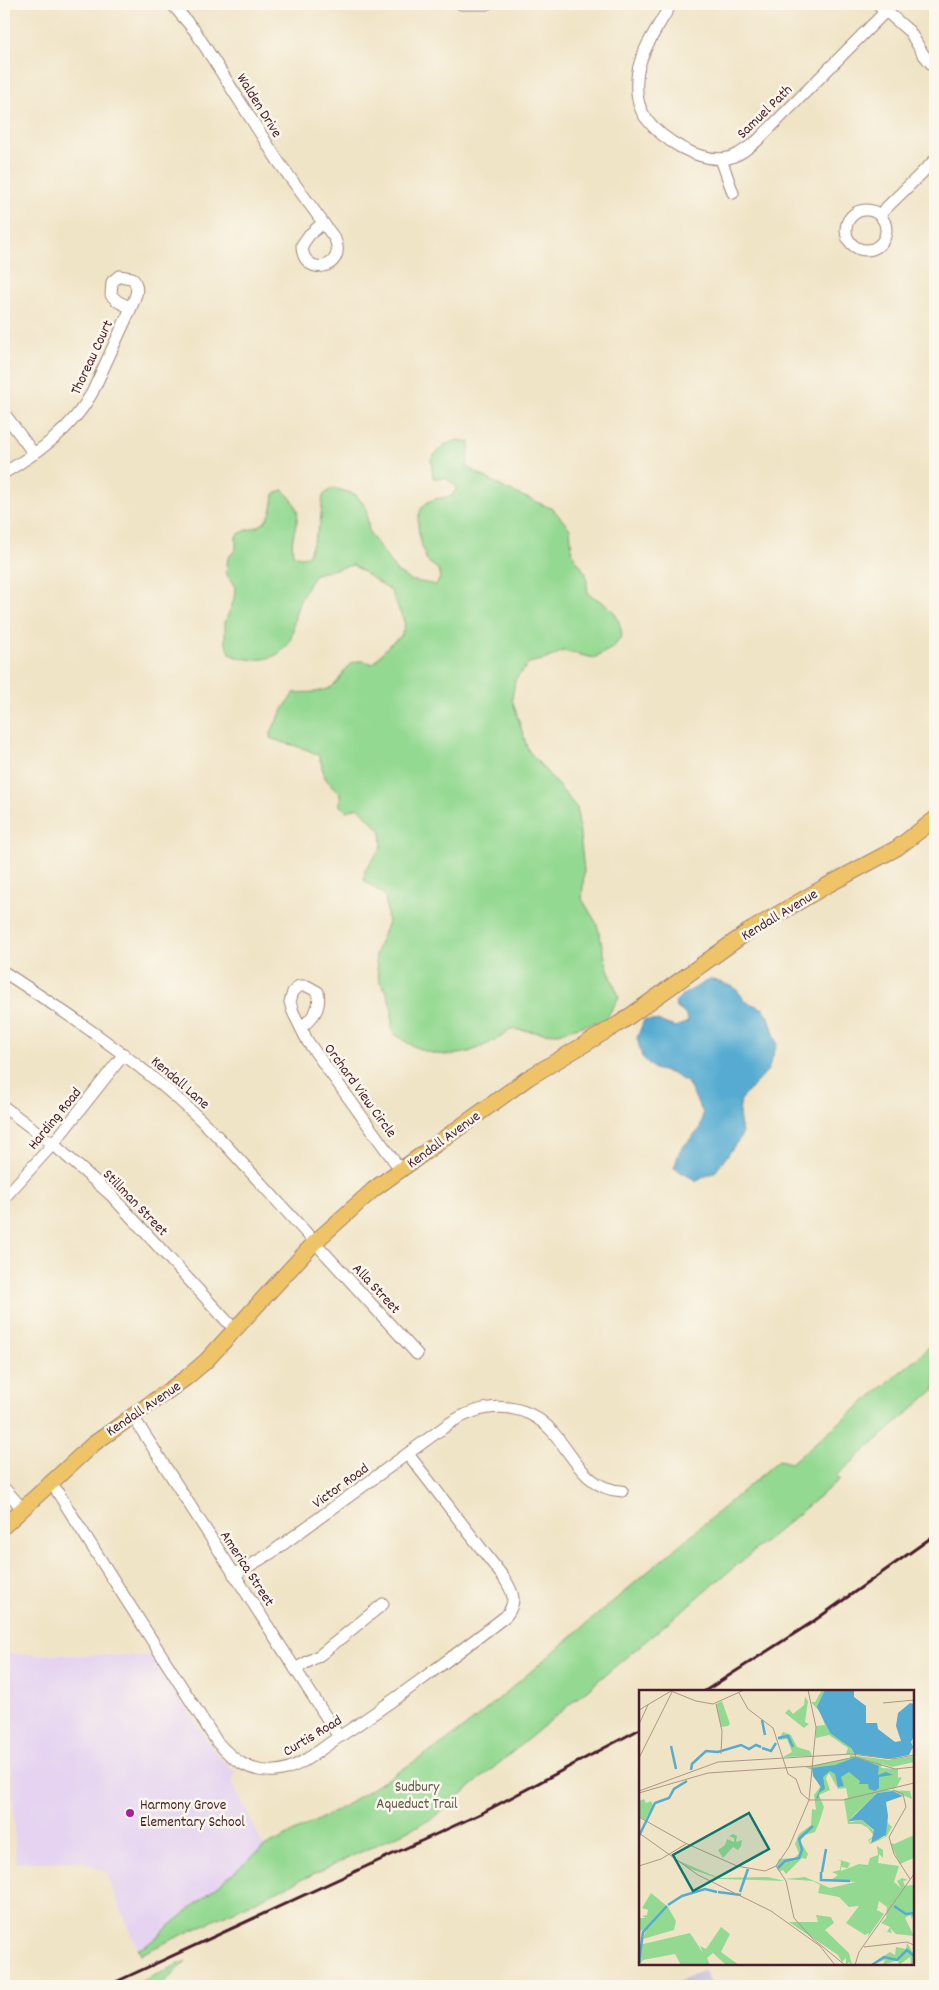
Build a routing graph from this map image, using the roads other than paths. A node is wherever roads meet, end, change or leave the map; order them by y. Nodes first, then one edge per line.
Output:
1 (172, 4) edge
2 (461, 4) edge
3 (487, 4) edge
4 (671, 4) edge
5 (882, 7) edge
6 (935, 68) edge
7 (721, 159) junction
8 (935, 160) edge
9 (733, 193) dead end
10 (879, 215) dead end
11 (324, 223) dead end
12 (131, 308) dead end
13 (4, 413) edge
14 (34, 454) junction
15 (4, 473) edge
16 (935, 819) edge
17 (4, 972) edge
18 (302, 1027) dead end
19 (124, 1054) junction
20 (4, 1107) edge
21 (53, 1144) junction
22 (400, 1169) junction
23 (4, 1198) edge
24 (314, 1243) junction
25 (236, 1330) junction
26 (418, 1354) dead end
27 (132, 1415) junction
28 (408, 1454) junction
29 (51, 1482) junction
30 (4, 1488) edge
31 (622, 1491) dead end
32 (22, 1508) junction
33 (4, 1526) edge
34 (234, 1575) junction
35 (383, 1604) dead end
36 (294, 1669) junction
37 (339, 1737) junction

1 - 11 street, Walden Drive
2 - 3 street
4 - 7 street
5 - 6 street
5 - 7 street, Samuel Path
7 - 9 street
8 - 10 street
12 - 14 street, Thoreau Court
13 - 14 street
14 - 15 street, Thoreau Court
16 - 22 main road, Kendall Avenue
17 - 19 street, Kendall Lane
18 - 22 street, Orchard View Circle
19 - 21 street, Harding Road
19 - 24 street, Kendall Lane
20 - 21 street, Stillman Street
21 - 23 street, Harding Road
21 - 25 street, Stillman Street
22 - 24 main road, Kendall Avenue
24 - 25 main road, Kendall Avenue
24 - 26 street, Alla Street
25 - 27 main road, Kendall Avenue
27 - 29 main road, Kendall Avenue
27 - 34 street, America Street
28 - 31 street, Victor Road
28 - 34 street, Victor Road
28 - 37 street, Curtis Road
29 - 32 main road, Kendall Avenue
29 - 37 street, Curtis Road
30 - 32 street
32 - 33 main road, Kendall Avenue
34 - 36 street, America Street
35 - 36 street
36 - 37 street, America Street

